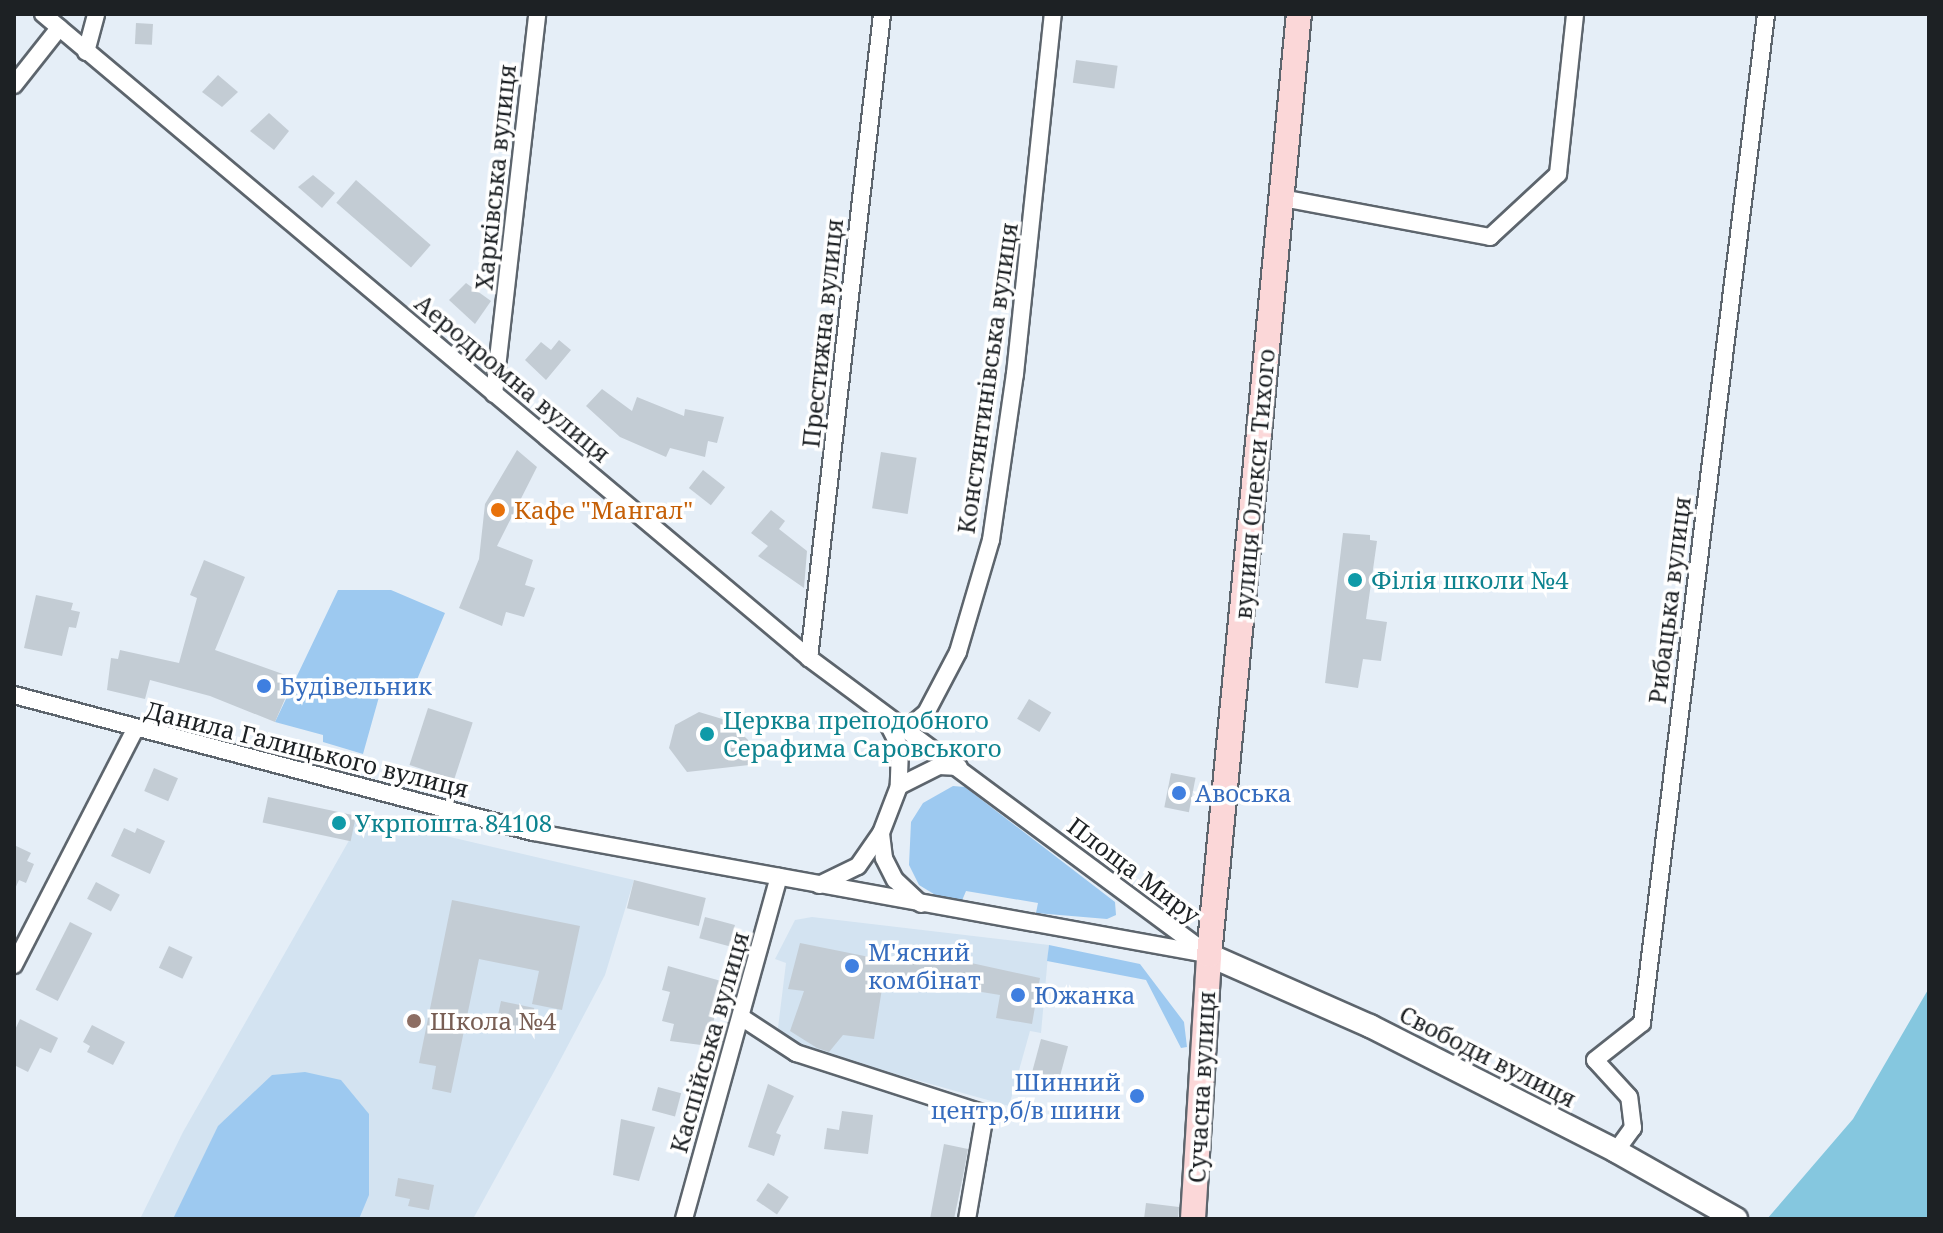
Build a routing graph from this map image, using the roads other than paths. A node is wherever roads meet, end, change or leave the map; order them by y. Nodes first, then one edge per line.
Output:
1 (43, 14) edge
2 (96, 14) edge
3 (537, 14) edge
4 (882, 14) edge
5 (1053, 14) edge
6 (1299, 14) edge
7 (1575, 14) edge
8 (1766, 14) edge
9 (59, 28) junction
10 (86, 52) junction
11 (14, 85) edge
12 (1282, 198) junction
13 (494, 394) junction
14 (809, 658) junction
15 (14, 695) edge
16 (880, 710) junction
17 (908, 728) junction
18 (135, 730) junction
19 (961, 767) junction
20 (899, 786) junction
21 (881, 833) junction
22 (779, 877) junction
23 (819, 885) junction
24 (921, 904) junction
25 (1209, 955) junction
26 (14, 965) edge
27 (741, 1017) junction
28 (1616, 1151) junction
29 (684, 1219) edge
30 (967, 1219) edge
31 (1193, 1219) edge
32 (1736, 1219) edge

1 - 9 street, Аеродромна вулиця
2 - 10 street
3 - 13 street, Харківська вулиця
4 - 14 street, Престижна вулиця
5 - 17 street, Констянтинівська вулиця
6 - 12 main road, вулиця Олекси Тихого
7 - 12 street
8 - 28 street, Рибацька вулиця
9 - 10 street, Аеродромна вулиця
9 - 11 street
10 - 13 street, Аеродромна вулиця
12 - 25 main road, вулиця Олекси Тихого
13 - 14 street, Аеродромна вулиця
14 - 16 street, Аеродромна вулиця
15 - 18 street, Данила Галицького вулиця
16 - 17 street, Аеродромна вулиця
16 - 20 street
17 - 19 street, Аеродромна вулиця
18 - 22 street, Данила Галицького вулиця
18 - 26 street
19 - 20 street
19 - 25 street, Площа Миру
20 - 21 street
21 - 23 street
21 - 24 street
22 - 23 street, Данила Галицького вулиця
22 - 27 street, Каспійська вулиця
23 - 24 street, Данила Галицького вулиця
24 - 25 street, Площа Миру
25 - 28 main road, Свободи вулиця
25 - 31 main road, Сучасна вулиця
27 - 29 street, Каспійська вулиця
27 - 30 street
28 - 32 main road, Свободи вулиця

